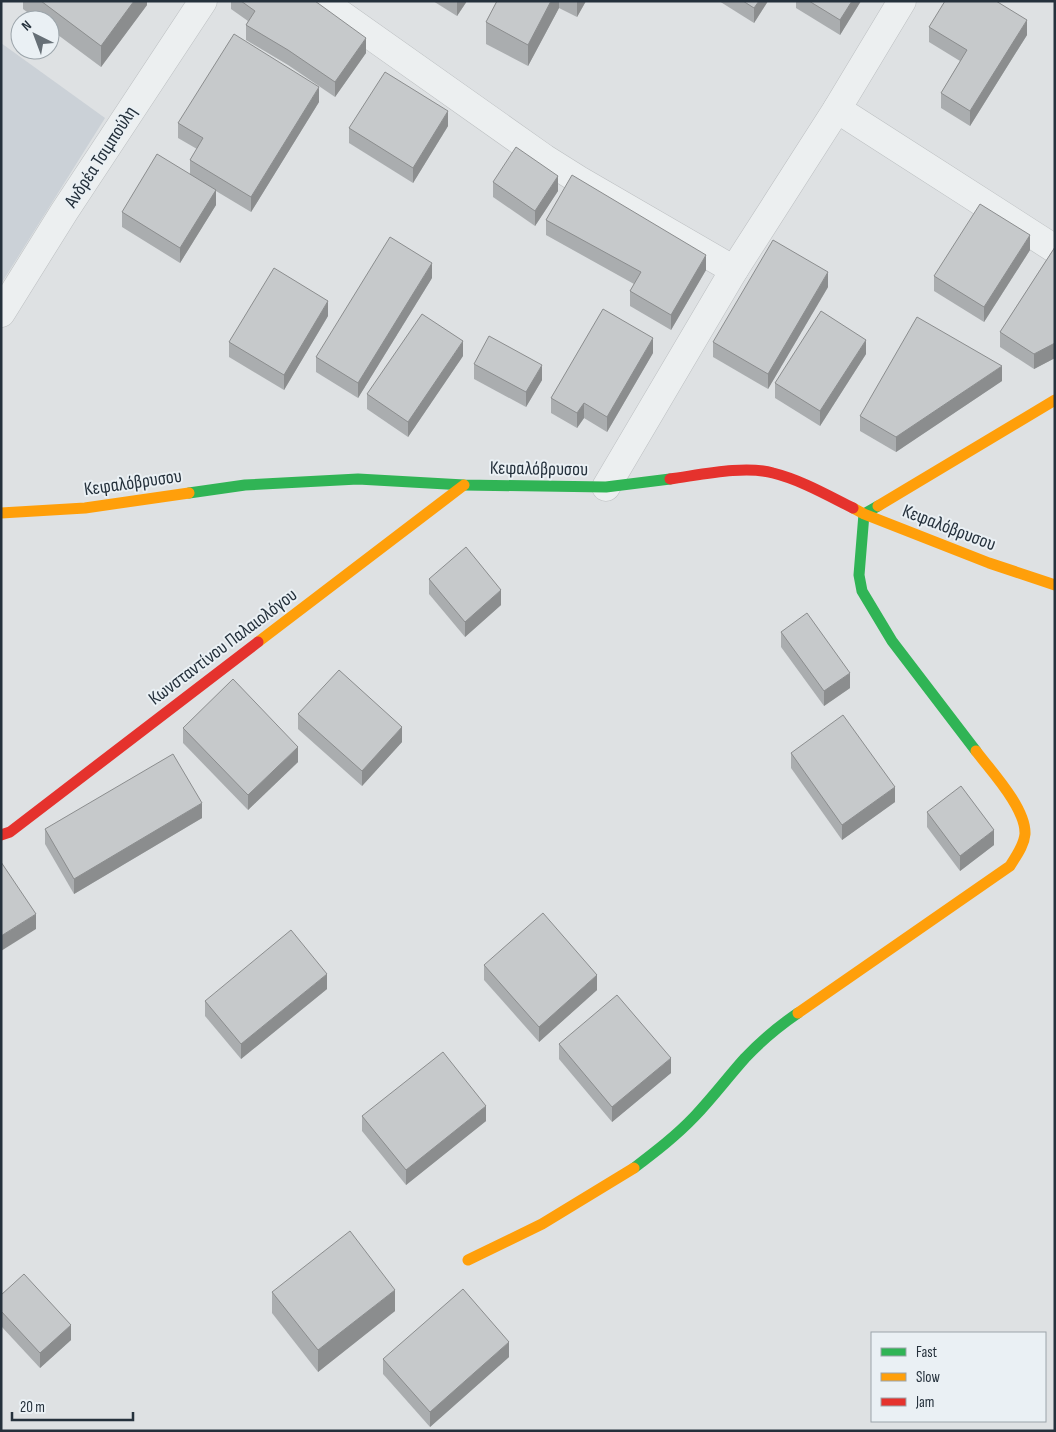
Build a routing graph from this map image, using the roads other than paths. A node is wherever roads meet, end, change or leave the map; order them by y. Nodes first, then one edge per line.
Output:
1 (203, 1) edge
2 (322, 1) edge
3 (902, 1) edge
4 (837, 109) junction
5 (1055, 249) edge
6 (734, 270) junction
7 (1, 313) edge
8 (1055, 400) edge
9 (464, 485) junction
10 (606, 487) junction
11 (1, 513) edge
12 (864, 514) junction
13 (1055, 585) edge
14 (1, 835) edge
15 (468, 1260) dead end

1 - 7 street, Ανδρέα Τσιμπούλη
2 - 6 street
3 - 4 street
4 - 5 street
4 - 6 street
6 - 10 street
8 - 12 street
9 - 10 street, Κεφαλόβρυσου
9 - 11 street, Κεφαλόβρυσου
9 - 14 street, Κωνσταντίνου Παλαιολόγου
10 - 12 street, Κεφαλόβρυσου
12 - 13 street, Κεφαλόβρυσου
12 - 15 street

